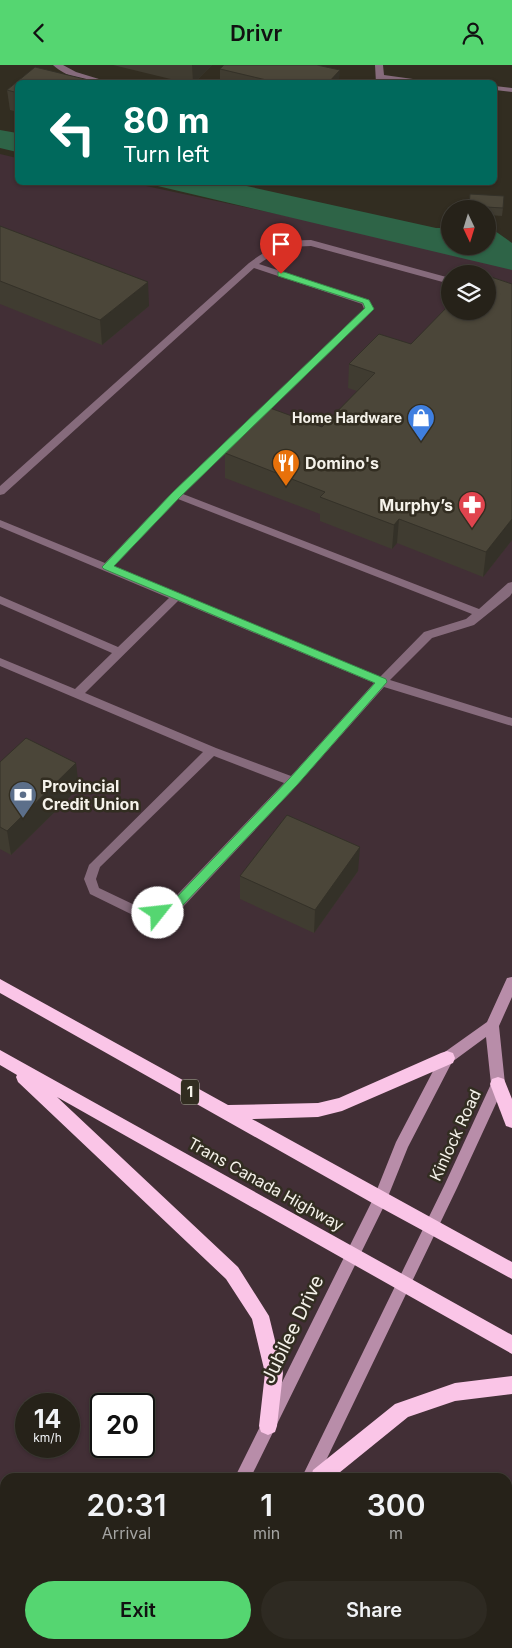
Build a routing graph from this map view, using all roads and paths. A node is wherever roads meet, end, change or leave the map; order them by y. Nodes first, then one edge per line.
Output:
1 (57, 65) edge
2 (379, 65) edge
3 (96, 80) edge
4 (380, 80) edge
5 (497, 88) edge
6 (512, 90) edge
7 (252, 265) junction
8 (441, 279) edge
9 (0, 491) edge
10 (176, 495) junction
11 (0, 523) edge
12 (107, 567) junction
13 (512, 586) edge
14 (177, 596) junction
15 (0, 600) edge
16 (479, 613) junction
17 (120, 652) junction
18 (0, 662) edge
19 (382, 682) junction
20 (78, 693) junction
21 (512, 722) edge
22 (212, 751) junction
23 (293, 782) junction
24 (512, 982) edge
25 (0, 985) edge
26 (492, 1026) junction
27 (446, 1058) junction
28 (3, 1059) edge
29 (498, 1084) junction
30 (226, 1112) junction
31 (512, 1121) edge
32 (380, 1199) junction
33 (431, 1226) junction
34 (352, 1255) junction
35 (512, 1271) edge
36 (404, 1283) junction
37 (512, 1345) edge
38 (512, 1385) edge
39 (268, 1426) junction
40 (245, 1473) edge
41 (312, 1473) edge
42 (325, 1473) edge

1 - 3 street
2 - 4 street
5 - 6 street
7 - 8 street
7 - 9 street
7 - 10 street
10 - 12 street
10 - 16 street
11 - 12 street
12 - 14 street
13 - 16 street
14 - 17 street
14 - 19 street
15 - 17 street
16 - 19 street
17 - 20 street
18 - 20 street
19 - 21 street
19 - 23 street
20 - 22 street
22 - 23 street
22 - 23 street
24 - 26 street
25 - 30 highway, 1
26 - 27 street
26 - 29 street, Kinlock Road
27 - 30 highway
27 - 32 street
28 - 34 highway, Trans Canada Highway
28 - 39 highway
29 - 31 highway
29 - 33 street, Kinlock Road
30 - 32 highway, 1
32 - 33 highway, 1
32 - 34 street, Jubilee Drive
33 - 35 highway, 1
33 - 36 street
34 - 36 highway, Trans Canada Highway
34 - 39 street, Jubilee Drive
36 - 37 highway, Trans Canada Highway
36 - 41 street
38 - 42 highway
39 - 40 street, Jubilee Drive

